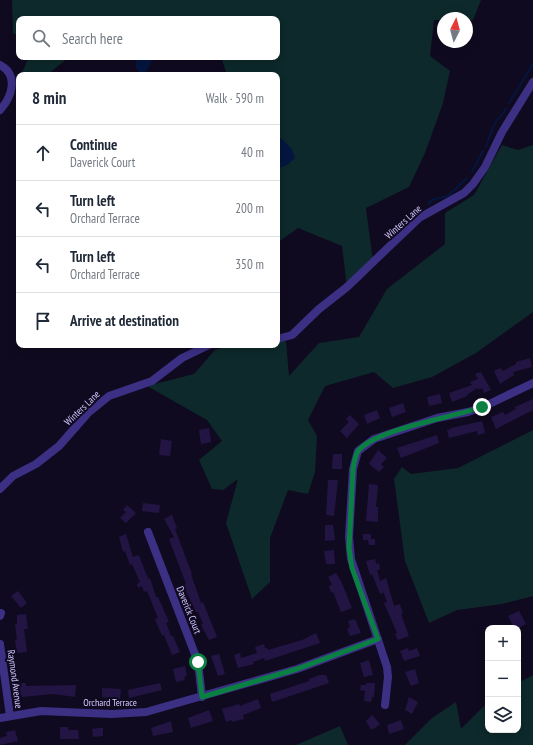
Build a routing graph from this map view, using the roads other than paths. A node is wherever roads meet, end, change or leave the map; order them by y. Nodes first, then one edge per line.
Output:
1 (0, 65) edge
2 (533, 82) edge
3 (1, 109) edge
4 (280, 338) edge
5 (203, 348) edge
6 (533, 383) edge
7 (0, 489) edge
8 (148, 532) dead end
9 (378, 639) junction
10 (0, 644) edge
11 (202, 697) junction
12 (385, 705) dead end
13 (10, 716) junction
14 (0, 718) edge

1 - 3 street
2 - 4 street, Winters Lane
5 - 7 street, Winters Lane
6 - 9 street
8 - 11 street, Daverick Court
9 - 11 street, Orchard Terrace
9 - 12 street
10 - 13 street, Raymond Avenue
11 - 13 street, Orchard Terrace
13 - 14 street, Orchard Terrace

